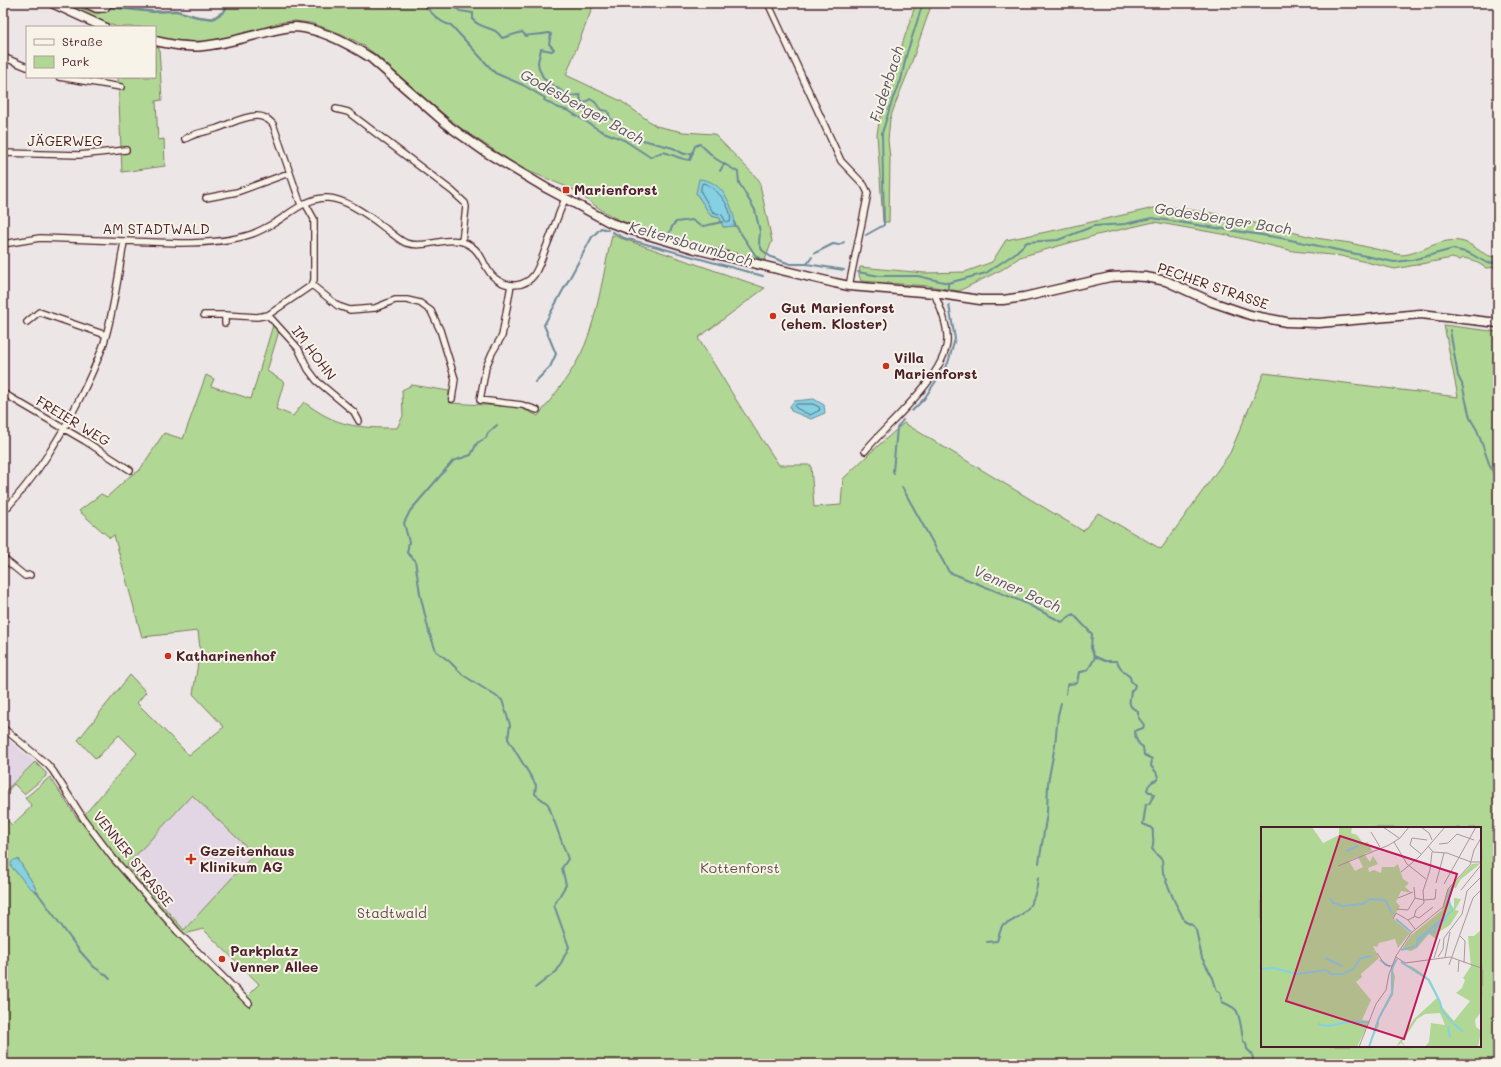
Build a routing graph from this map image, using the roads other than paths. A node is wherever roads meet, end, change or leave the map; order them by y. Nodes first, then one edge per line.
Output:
1 (83, 3) edge
2 (110, 3) edge
3 (768, 3) edge
4 (57, 4) edge
5 (102, 26) edge
6 (156, 41) edge
7 (3, 57) edge
8 (26, 67) edge
9 (65, 78) edge
10 (121, 87) dead end
11 (336, 109) dead end
12 (185, 138) dead end
13 (126, 150) dead end
14 (3, 153) edge
15 (290, 172) junction
16 (206, 198) dead end
17 (565, 199) junction
18 (303, 204) junction
19 (124, 242) junction
20 (462, 242) junction
21 (3, 244) edge
22 (312, 285) junction
23 (511, 286) junction
24 (849, 286) junction
25 (934, 293) junction
26 (204, 315) dead end
27 (225, 315) junction
28 (268, 315) junction
29 (27, 322) dead end
30 (225, 323) dead end
31 (1498, 323) edge
32 (106, 336) junction
33 (3, 393) edge
34 (452, 399) dead end
35 (537, 410) dead end
36 (359, 421) dead end
37 (64, 429) junction
38 (866, 451) dead end
39 (130, 470) dead end
40 (3, 512) edge
41 (3, 558) edge
42 (30, 575) dead end
43 (3, 728) edge
44 (249, 1003) dead end

1 - 2 street
3 - 24 street
4 - 5 main road
6 - 17 main road, PECHER STRASSE
7 - 8 street
9 - 10 street
11 - 20 street
12 - 15 street
13 - 14 street, JÄGERWEG
15 - 16 street
15 - 18 street
17 - 23 street
17 - 24 main road, PECHER STRASSE
18 - 19 street, AM STADTWALD
18 - 20 street, AM STADTWALD
18 - 22 street
19 - 21 street, AM STADTWALD
19 - 32 street
20 - 23 street, AM STADTWALD
22 - 28 street
22 - 34 street
23 - 35 street
24 - 25 main road, PECHER STRASSE
25 - 31 main road, PECHER STRASSE
25 - 38 street
26 - 27 street
27 - 28 street
27 - 30 street
28 - 36 street, IM HOHN
29 - 32 street
32 - 37 street
33 - 37 street, FREIER WEG
37 - 39 street, FREIER WEG
37 - 40 street
41 - 42 street
43 - 44 street, VENNER STRASSE

